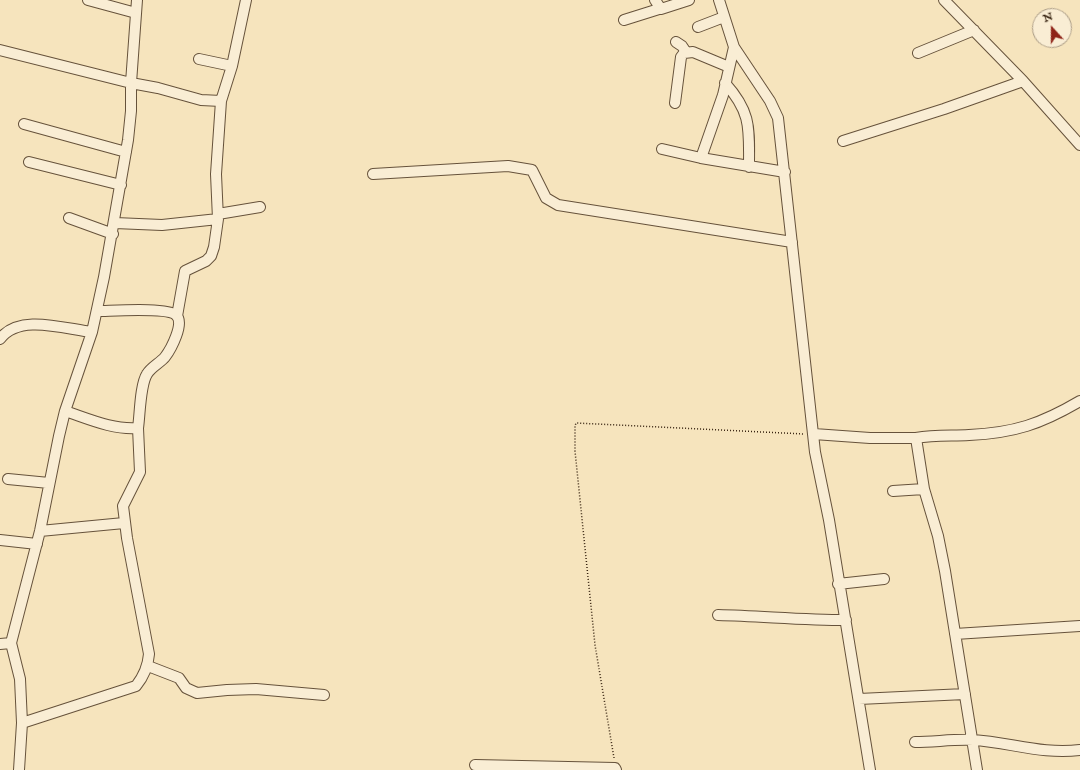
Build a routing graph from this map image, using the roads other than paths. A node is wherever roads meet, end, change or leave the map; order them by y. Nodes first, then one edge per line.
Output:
1 (88, 0) edge
2 (137, 0) edge
3 (246, 0) edge
4 (689, 0) edge
5 (719, 0) edge
6 (944, 0) edge
7 (657, 4) edge
8 (136, 13) junction
9 (724, 17) junction
10 (624, 20) dead end
11 (698, 28) dead end
12 (974, 30) junction
13 (676, 42) dead end
14 (734, 47) junction
15 (0, 50) edge
16 (686, 52) junction
17 (918, 53) dead end
18 (198, 59) dead end
19 (232, 66) junction
20 (729, 67) junction
21 (1023, 81) junction
22 (725, 83) junction
23 (131, 84) junction
24 (221, 101) junction
25 (675, 103) dead end
26 (24, 124) dead end
27 (843, 141) dead end
28 (1080, 145) edge
29 (662, 149) dead end
30 (126, 152) junction
31 (701, 158) junction
32 (29, 162) dead end
33 (749, 167) junction
34 (785, 172) junction
35 (373, 174) dead end
36 (121, 185) junction
37 (260, 207) dead end
38 (218, 216) junction
39 (69, 218) dead end
40 (115, 223) junction
41 (113, 234) junction
42 (792, 242) junction
43 (97, 311) junction
44 (177, 316) junction
45 (92, 332) junction
46 (0, 340) edge
47 (1080, 401) edge
48 (65, 411) junction
49 (138, 428) junction
50 (814, 434) junction
51 (916, 438) junction
52 (8, 479) dead end
53 (49, 482) junction
54 (924, 489) junction
55 (893, 491) dead end
56 (124, 523) junction
57 (40, 532) junction
58 (0, 540) edge
59 (37, 544) junction
60 (884, 579) dead end
61 (838, 584) junction
62 (718, 615) dead end
63 (846, 620) junction
64 (1080, 626) edge
65 (955, 634) junction
66 (11, 643) junction
67 (0, 644) edge
68 (148, 666) junction
69 (965, 694) junction
70 (324, 695) dead end
71 (859, 699) junction
72 (22, 723) junction
73 (973, 740) junction
74 (915, 742) dead end
75 (1080, 750) edge
76 (475, 765) dead end
77 (616, 769) edge
78 (19, 770) edge
79 (870, 770) edge
80 (977, 770) edge

1 - 8 street
2 - 8 street
3 - 19 street
4 - 7 street
5 - 9 street
6 - 12 street
7 - 10 street
8 - 23 street
9 - 11 street
9 - 14 street
12 - 17 street
12 - 21 street
13 - 16 street
14 - 20 street
14 - 34 street
15 - 23 street
16 - 20 street
16 - 25 street
18 - 19 street
19 - 24 street
20 - 22 street
21 - 27 street
21 - 28 street
22 - 31 street
22 - 33 street
23 - 24 street
23 - 30 street
24 - 38 street
26 - 30 street
29 - 31 street
30 - 36 street
31 - 33 street
32 - 36 street
33 - 34 street
34 - 42 street
35 - 42 street
36 - 40 street
37 - 38 street
38 - 40 street
38 - 44 street
39 - 41 street
40 - 41 street
41 - 43 street
42 - 50 street
43 - 44 street
43 - 45 street
44 - 49 street
45 - 46 street
45 - 48 street
47 - 51 street
48 - 49 street
48 - 53 street
49 - 56 street
50 - 51 street
50 - 61 street
51 - 54 street
52 - 53 street
53 - 57 street
54 - 55 street
54 - 65 street
56 - 57 street
56 - 68 street
57 - 59 street
58 - 59 street
59 - 66 street
60 - 61 street
61 - 63 street
62 - 63 street
63 - 71 street
64 - 65 street
65 - 69 street
66 - 67 street
66 - 72 street
68 - 70 street
68 - 72 street
69 - 71 street
69 - 73 street
71 - 79 street
72 - 78 street
73 - 74 street
73 - 75 street
73 - 80 street
76 - 77 street

